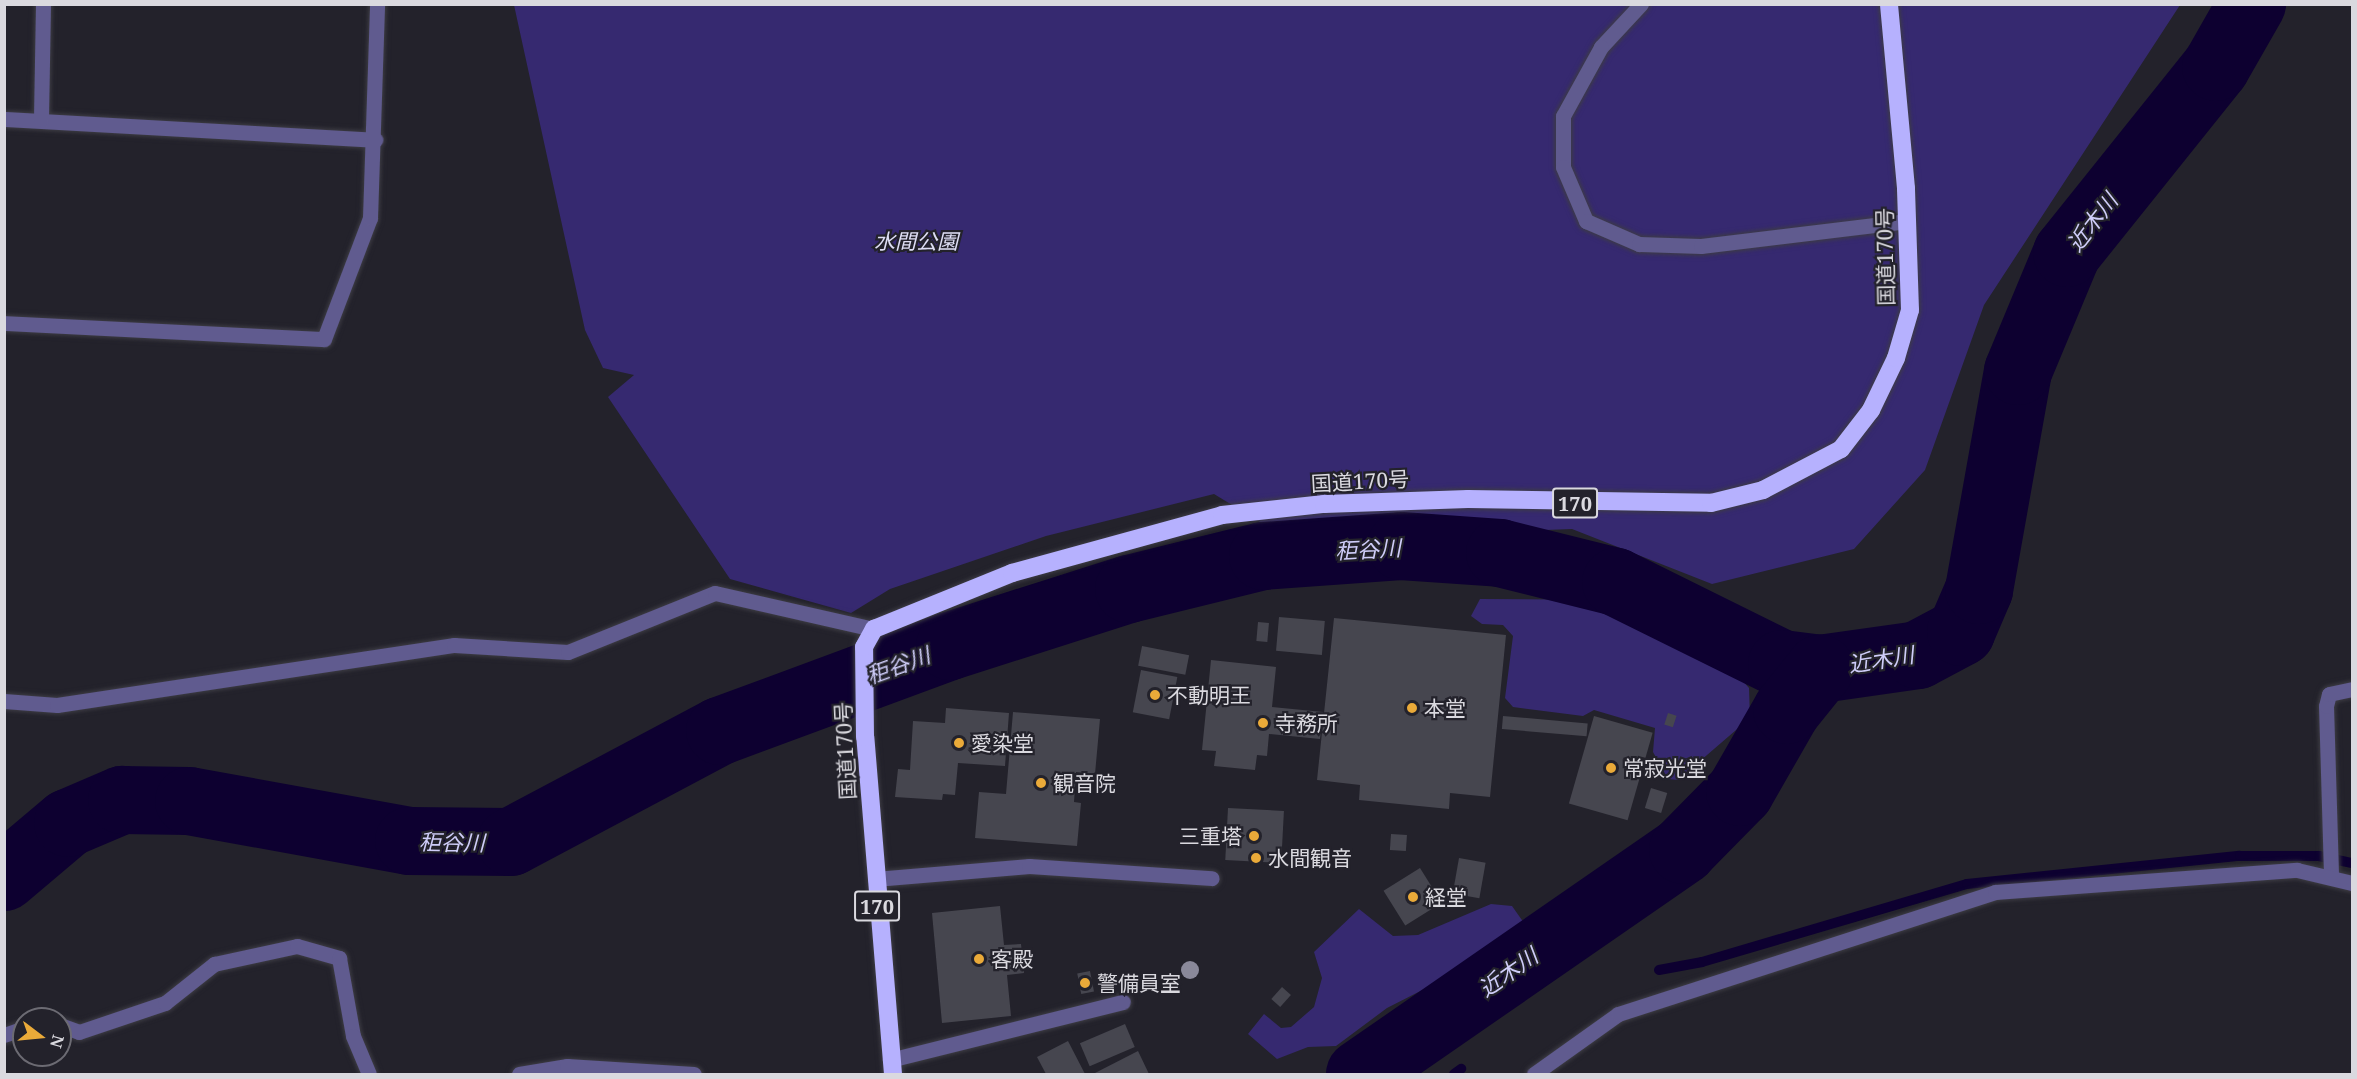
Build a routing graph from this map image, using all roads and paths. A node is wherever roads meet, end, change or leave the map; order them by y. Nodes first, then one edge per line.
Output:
1 (43, 4) edge
2 (377, 4) edge
3 (1641, 4) edge
4 (1889, 4) edge
5 (4, 119) edge
6 (41, 119) junction
7 (375, 140) junction
8 (1907, 221) junction
9 (4, 323) edge
10 (874, 629) junction
11 (2352, 689) edge
12 (4, 701) edge
13 (2331, 874) junction
14 (1212, 878) dead end
15 (875, 879) junction
16 (2352, 883) edge
17 (1123, 1002) dead end
18 (72, 1029) edge
19 (892, 1067) edge
20 (369, 1074) edge
21 (519, 1074) edge
22 (694, 1074) edge
23 (1534, 1074) edge

1 - 6 street
2 - 7 street
3 - 8 street
4 - 8 highway, 国道170号 / 170
5 - 6 street
6 - 7 street
7 - 9 street
8 - 10 highway, 国道170号 / 170
10 - 12 street
10 - 15 highway, 国道170号 / 170
11 - 13 street
13 - 16 street
13 - 23 street
14 - 15 street
15 - 19 highway, 国道170号 / 170
17 - 19 street
18 - 20 street
21 - 22 street

